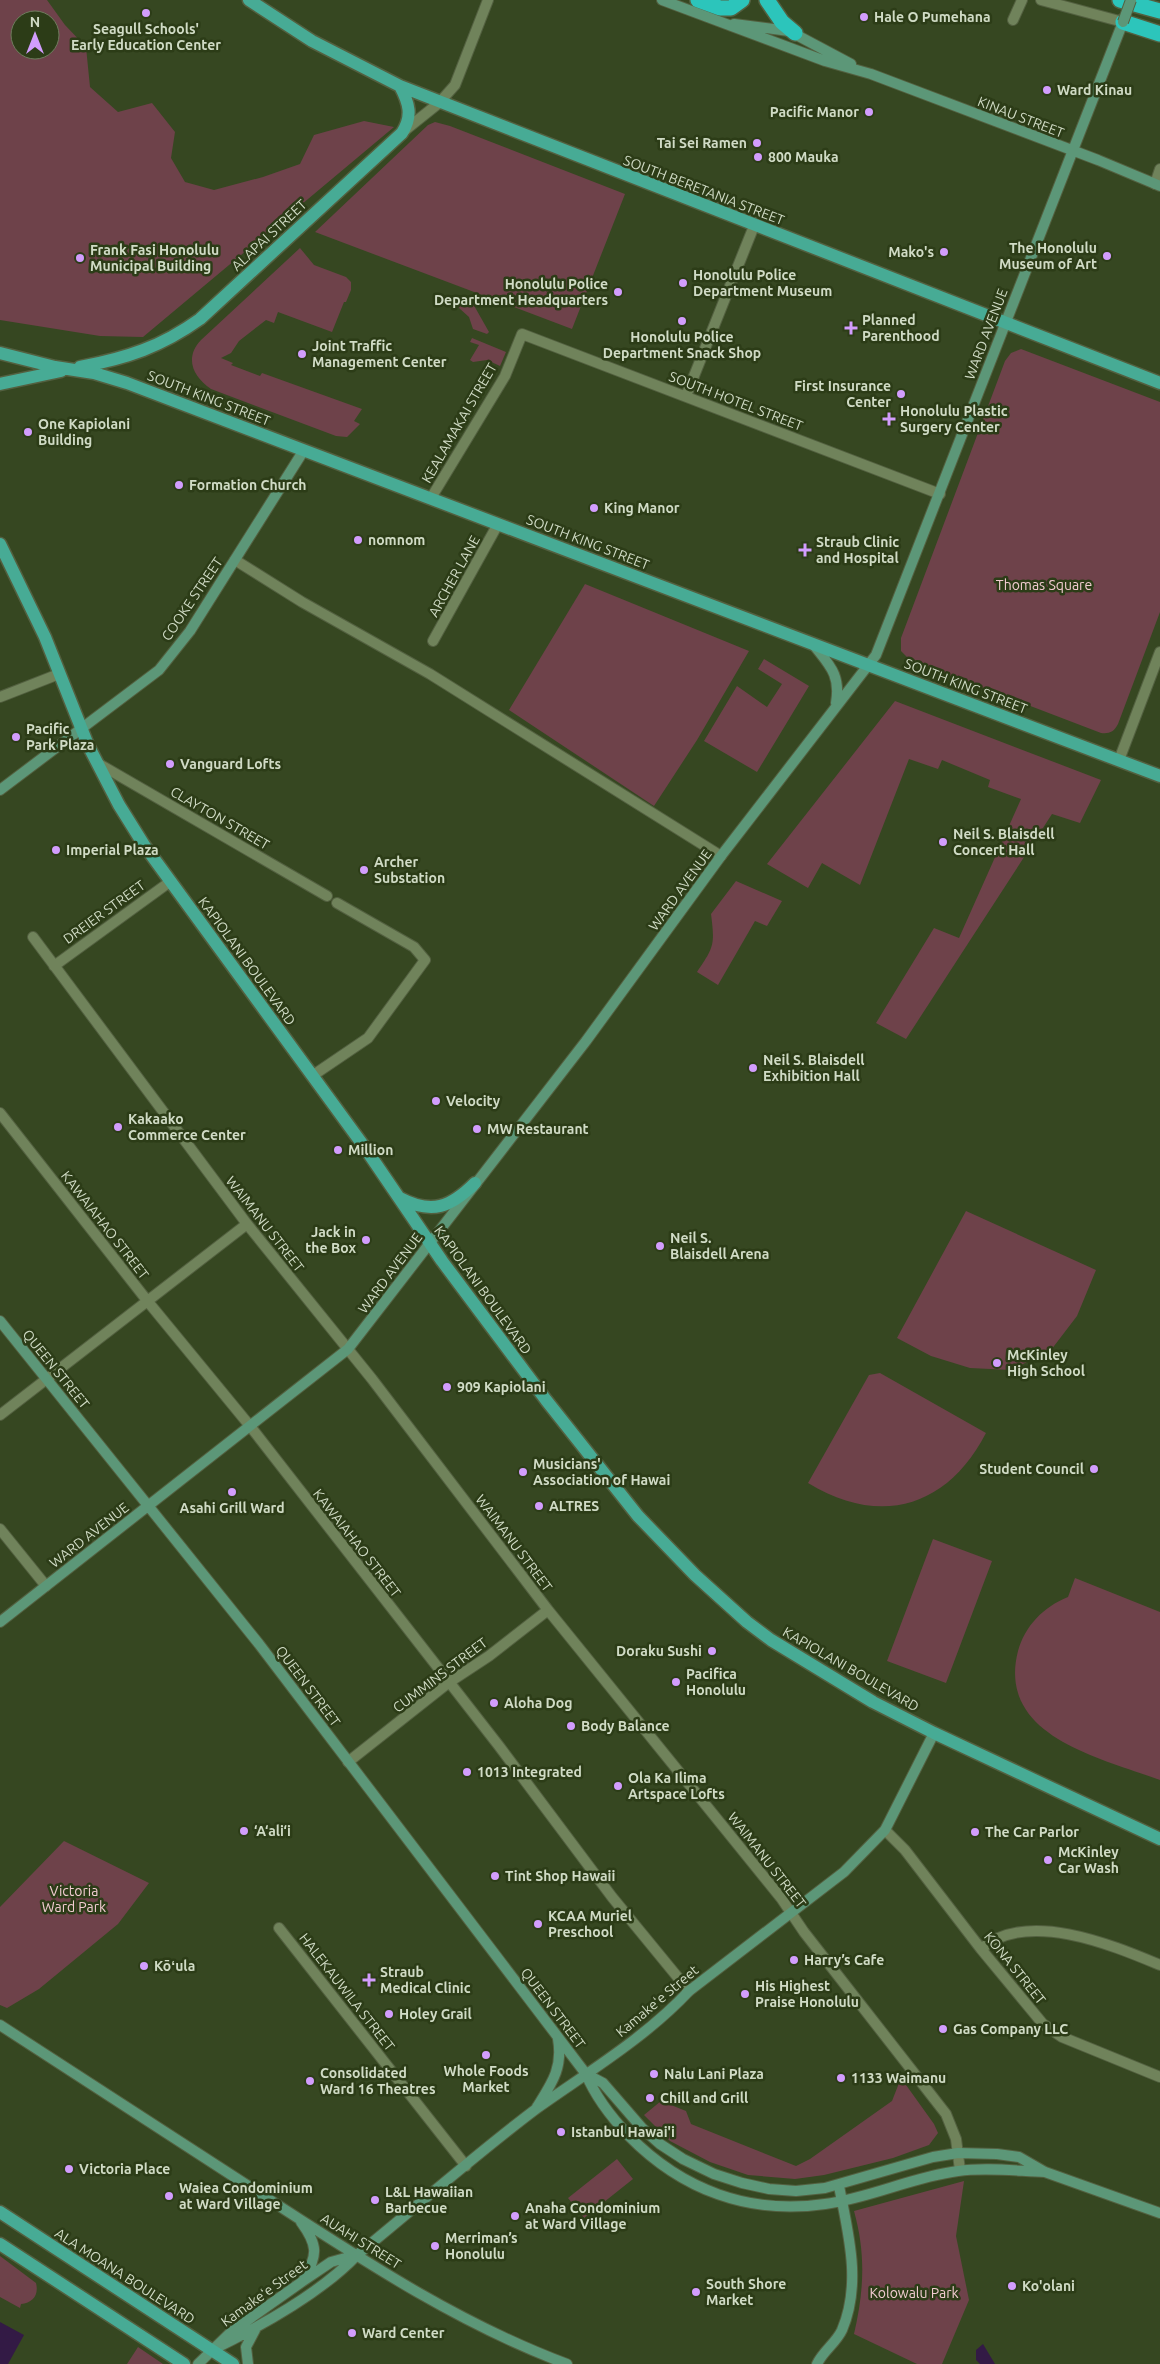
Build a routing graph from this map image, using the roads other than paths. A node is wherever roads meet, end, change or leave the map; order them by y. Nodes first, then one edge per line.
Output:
1 (488, 0) edge
2 (662, 0) edge
3 (698, 0) edge
4 (742, 0) edge
5 (767, 0) edge
6 (1022, 0) edge
7 (1041, 0) edge
8 (1120, 0) edge
9 (1131, 0) edge
10 (252, 1) edge
11 (1160, 11) edge
12 (712, 19) junction
13 (1013, 20) dead end
14 (1123, 22) junction
15 (794, 33) junction
16 (1160, 34) edge
17 (871, 74) junction
18 (400, 86) junction
19 (439, 103) junction
20 (402, 133) junction
21 (1071, 152) junction
22 (1160, 169) edge
23 (1157, 185) edge
24 (754, 226) junction
25 (1005, 323) junction
26 (522, 334) joint
27 (0, 353) edge
28 (73, 369) junction
29 (1160, 383) edge
30 (0, 384) edge
31 (686, 396) junction
32 (304, 450) junction
33 (940, 494) junction
34 (431, 498) junction
35 (498, 524) junction
36 (0, 544) edge
37 (235, 560) junction
38 (433, 641) dead end
39 (813, 644) junction
40 (1160, 652) edge
41 (868, 664) junction
42 (59, 674) junction
43 (0, 697) edge
44 (836, 704) junction
45 (81, 727) junction
46 (1118, 760) junction
47 (99, 764) junction
48 (1160, 776) edge
49 (0, 790) edge
50 (721, 856) junction
51 (171, 881) junction
52 (327, 896) dead end
53 (337, 903) dead end
54 (33, 937) dead end
55 (54, 966) junction
56 (312, 1076) junction
57 (0, 1113) edge
58 (475, 1183) junction
59 (398, 1197) junction
60 (247, 1224) junction
61 (429, 1244) junction
62 (149, 1302) junction
63 (0, 1321) edge
64 (348, 1349) junction
65 (48, 1379) junction
66 (0, 1415) edge
67 (250, 1426) junction
68 (148, 1506) junction
69 (0, 1529) edge
70 (46, 1586) junction
71 (548, 1610) junction
72 (0, 1622) edge
73 (448, 1683) junction
74 (934, 1733) junction
75 (348, 1762) junction
76 (884, 1830) junction
77 (1160, 1839) edge
78 (791, 1914) junction
79 (279, 1928) dead end
80 (981, 1949) junction
81 (1160, 1965) edge
82 (689, 1991) junction
83 (0, 2025) edge
84 (557, 2036) junction
85 (586, 2074) junction
86 (1160, 2077) edge
87 (535, 2111) junction
88 (958, 2153) junction
89 (466, 2166) junction
90 (960, 2170) junction
91 (1045, 2172) junction
92 (839, 2186) junction
93 (842, 2201) junction
94 (0, 2212) edge
95 (1160, 2213) edge
96 (297, 2218) junction
97 (0, 2244) edge
98 (357, 2255) junction
99 (303, 2281) junction
100 (256, 2329) junction
101 (212, 2350) junction
102 (184, 2364) edge
103 (198, 2364) edge
104 (233, 2364) edge
105 (248, 2364) edge
106 (567, 2364) edge
107 (817, 2364) edge

1 - 19 street
2 - 12 street, KINAU STREET
3 - 4 highway
5 - 15 highway
6 - 13 street
7 - 14 street
8 - 11 highway
9 - 14 street, WARD AVENUE, bridge
10 - 18 main road, SOUTH BERETANIA STREET
12 - 15 street, KINAU STREET
12 - 17 street, KINAU STREET
14 - 16 highway
14 - 21 street, WARD AVENUE
15 - 17 street, KINAU STREET
17 - 21 street, KINAU STREET
18 - 19 main road, SOUTH BERETANIA STREET
18 - 20 main road
19 - 20 street
19 - 24 main road, SOUTH BERETANIA STREET
20 - 28 main road, ALAPAI STREET
21 - 23 street, KINAU STREET
21 - 25 street, WARD AVENUE
22 - 23 street
24 - 25 main road, SOUTH BERETANIA STREET
24 - 31 street
25 - 29 main road, SOUTH BERETANIA STREET
25 - 33 street, WARD AVENUE
26 - 31 street, SOUTH HOTEL STREET
26 - 34 street, KEALAMAKAI STREET
27 - 28 main road, SOUTH KING STREET
28 - 30 main road, ALAPAI STREET
28 - 32 main road, SOUTH KING STREET
31 - 33 street, SOUTH HOTEL STREET
32 - 34 main road, SOUTH KING STREET
32 - 37 street, COOKE STREET
33 - 41 street, WARD AVENUE
34 - 35 main road, SOUTH KING STREET
35 - 38 street, ARCHER LANE
35 - 39 main road, SOUTH KING STREET
36 - 42 main road, KAPIOLANI BOULEVARD
37 - 45 street, COOKE STREET
37 - 50 street
39 - 41 main road, SOUTH KING STREET
39 - 44 street
40 - 46 street
41 - 44 street, WARD AVENUE
41 - 46 main road, SOUTH KING STREET
42 - 43 street
42 - 45 main road, KAPIOLANI BOULEVARD
44 - 50 street, WARD AVENUE
45 - 47 main road, KAPIOLANI BOULEVARD
45 - 49 street, COOKE STREET
46 - 48 main road, SOUTH KING STREET
47 - 51 main road, KAPIOLANI BOULEVARD
47 - 52 street, CLAYTON STREET
50 - 58 street, WARD AVENUE
51 - 55 street, DREIER STREET
51 - 56 main road, KAPIOLANI BOULEVARD
53 - 56 street
54 - 55 street, WAIMANU STREET
55 - 60 street, WAIMANU STREET
56 - 59 main road, KAPIOLANI BOULEVARD
57 - 62 street, KAWAIAHAO STREET
58 - 59 main road
58 - 61 street, WARD AVENUE
59 - 61 main road, KAPIOLANI BOULEVARD
60 - 62 street
60 - 64 street, WAIMANU STREET
61 - 64 street, WARD AVENUE
61 - 74 main road, KAPIOLANI BOULEVARD
62 - 65 street
62 - 67 street, KAWAIAHAO STREET
63 - 65 street, QUEEN STREET
64 - 67 street, WARD AVENUE
64 - 71 street, WAIMANU STREET
65 - 66 street
65 - 68 street, QUEEN STREET
67 - 68 street, WARD AVENUE
67 - 73 street, KAWAIAHAO STREET
68 - 70 street, WARD AVENUE
68 - 75 street, QUEEN STREET
69 - 70 street
70 - 72 street, WARD AVENUE
71 - 73 street, CUMMINS STREET
71 - 78 street, WAIMANU STREET
73 - 75 street, CUMMINS STREET
73 - 82 street, KAWAIAHAO STREET
74 - 76 street, Kamakeʻe Street
74 - 77 main road, KAPIOLANI BOULEVARD
75 - 84 street, QUEEN STREET
76 - 78 street, Kamakeʻe Street
76 - 80 street, KONA STREET
78 - 82 street, Kamakeʻe Street
78 - 88 street, WAIMANU STREET
79 - 89 street, HALEKAUWILA STREET
80 - 81 street
80 - 86 street, KONA STREET
82 - 85 street, Kamakeʻe Street
83 - 96 street, AUAHI STREET
84 - 85 street, QUEEN STREET
84 - 87 street
85 - 87 street, Kamakeʻe Street
85 - 92 street, QUEEN STREET
85 - 93 street, QUEEN STREET
87 - 89 street, Kamakeʻe Street
88 - 90 street, WAIMANU STREET
88 - 91 street, QUEEN STREET
88 - 92 street, QUEEN STREET
89 - 98 street, Kamakeʻe Street
90 - 91 street, QUEEN STREET
90 - 93 street, QUEEN STREET
91 - 95 street
92 - 93 street
93 - 107 street
94 - 101 main road, ALA MOANA BOULEVARD
96 - 98 street, AUAHI STREET
96 - 99 street
97 - 102 main road
98 - 99 street, Kamakeʻe Street
98 - 100 street, Kamakeʻe Street
98 - 106 street, AUAHI STREET
99 - 101 street, Kamakeʻe Street
100 - 101 street, Kamakeʻe Street
100 - 105 street
101 - 103 street
101 - 104 main road, ALA MOANA BOULEVARD

